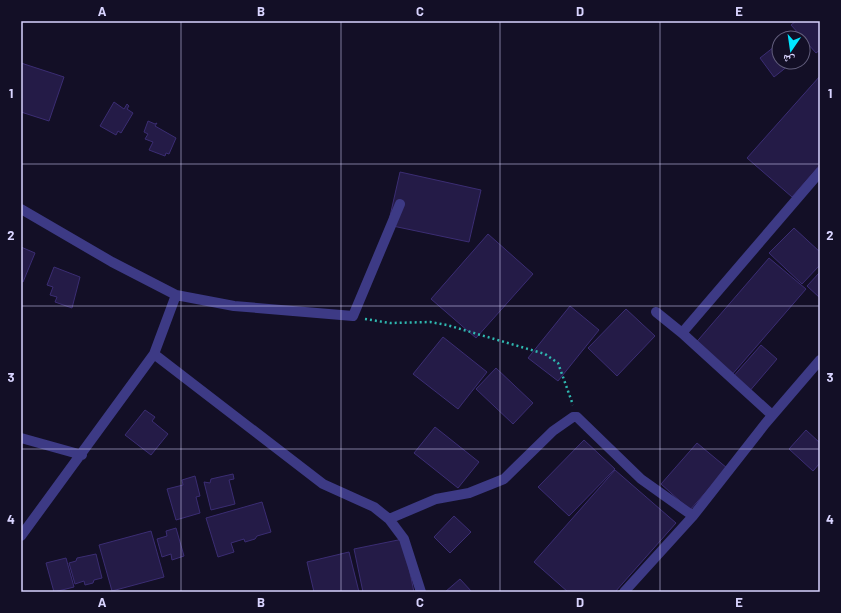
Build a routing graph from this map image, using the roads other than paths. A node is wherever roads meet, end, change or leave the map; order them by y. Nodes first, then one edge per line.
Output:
1 (820, 172) edge
2 (400, 204) dead end
3 (21, 209) edge
4 (176, 295) junction
5 (656, 312) dead end
6 (682, 333) junction
7 (154, 354) junction
8 (820, 360) edge
9 (772, 415) junction
10 (21, 438) edge
11 (82, 454) junction
12 (693, 516) junction
13 (389, 519) junction
14 (21, 536) edge
15 (420, 592) edge
16 (624, 592) edge

1 - 6 street
2 - 4 street
3 - 4 street
4 - 7 street
5 - 6 street
6 - 9 street
7 - 11 street
7 - 13 street
8 - 9 street
9 - 12 street
10 - 11 street
11 - 14 street
12 - 13 street
12 - 16 street
13 - 15 street

